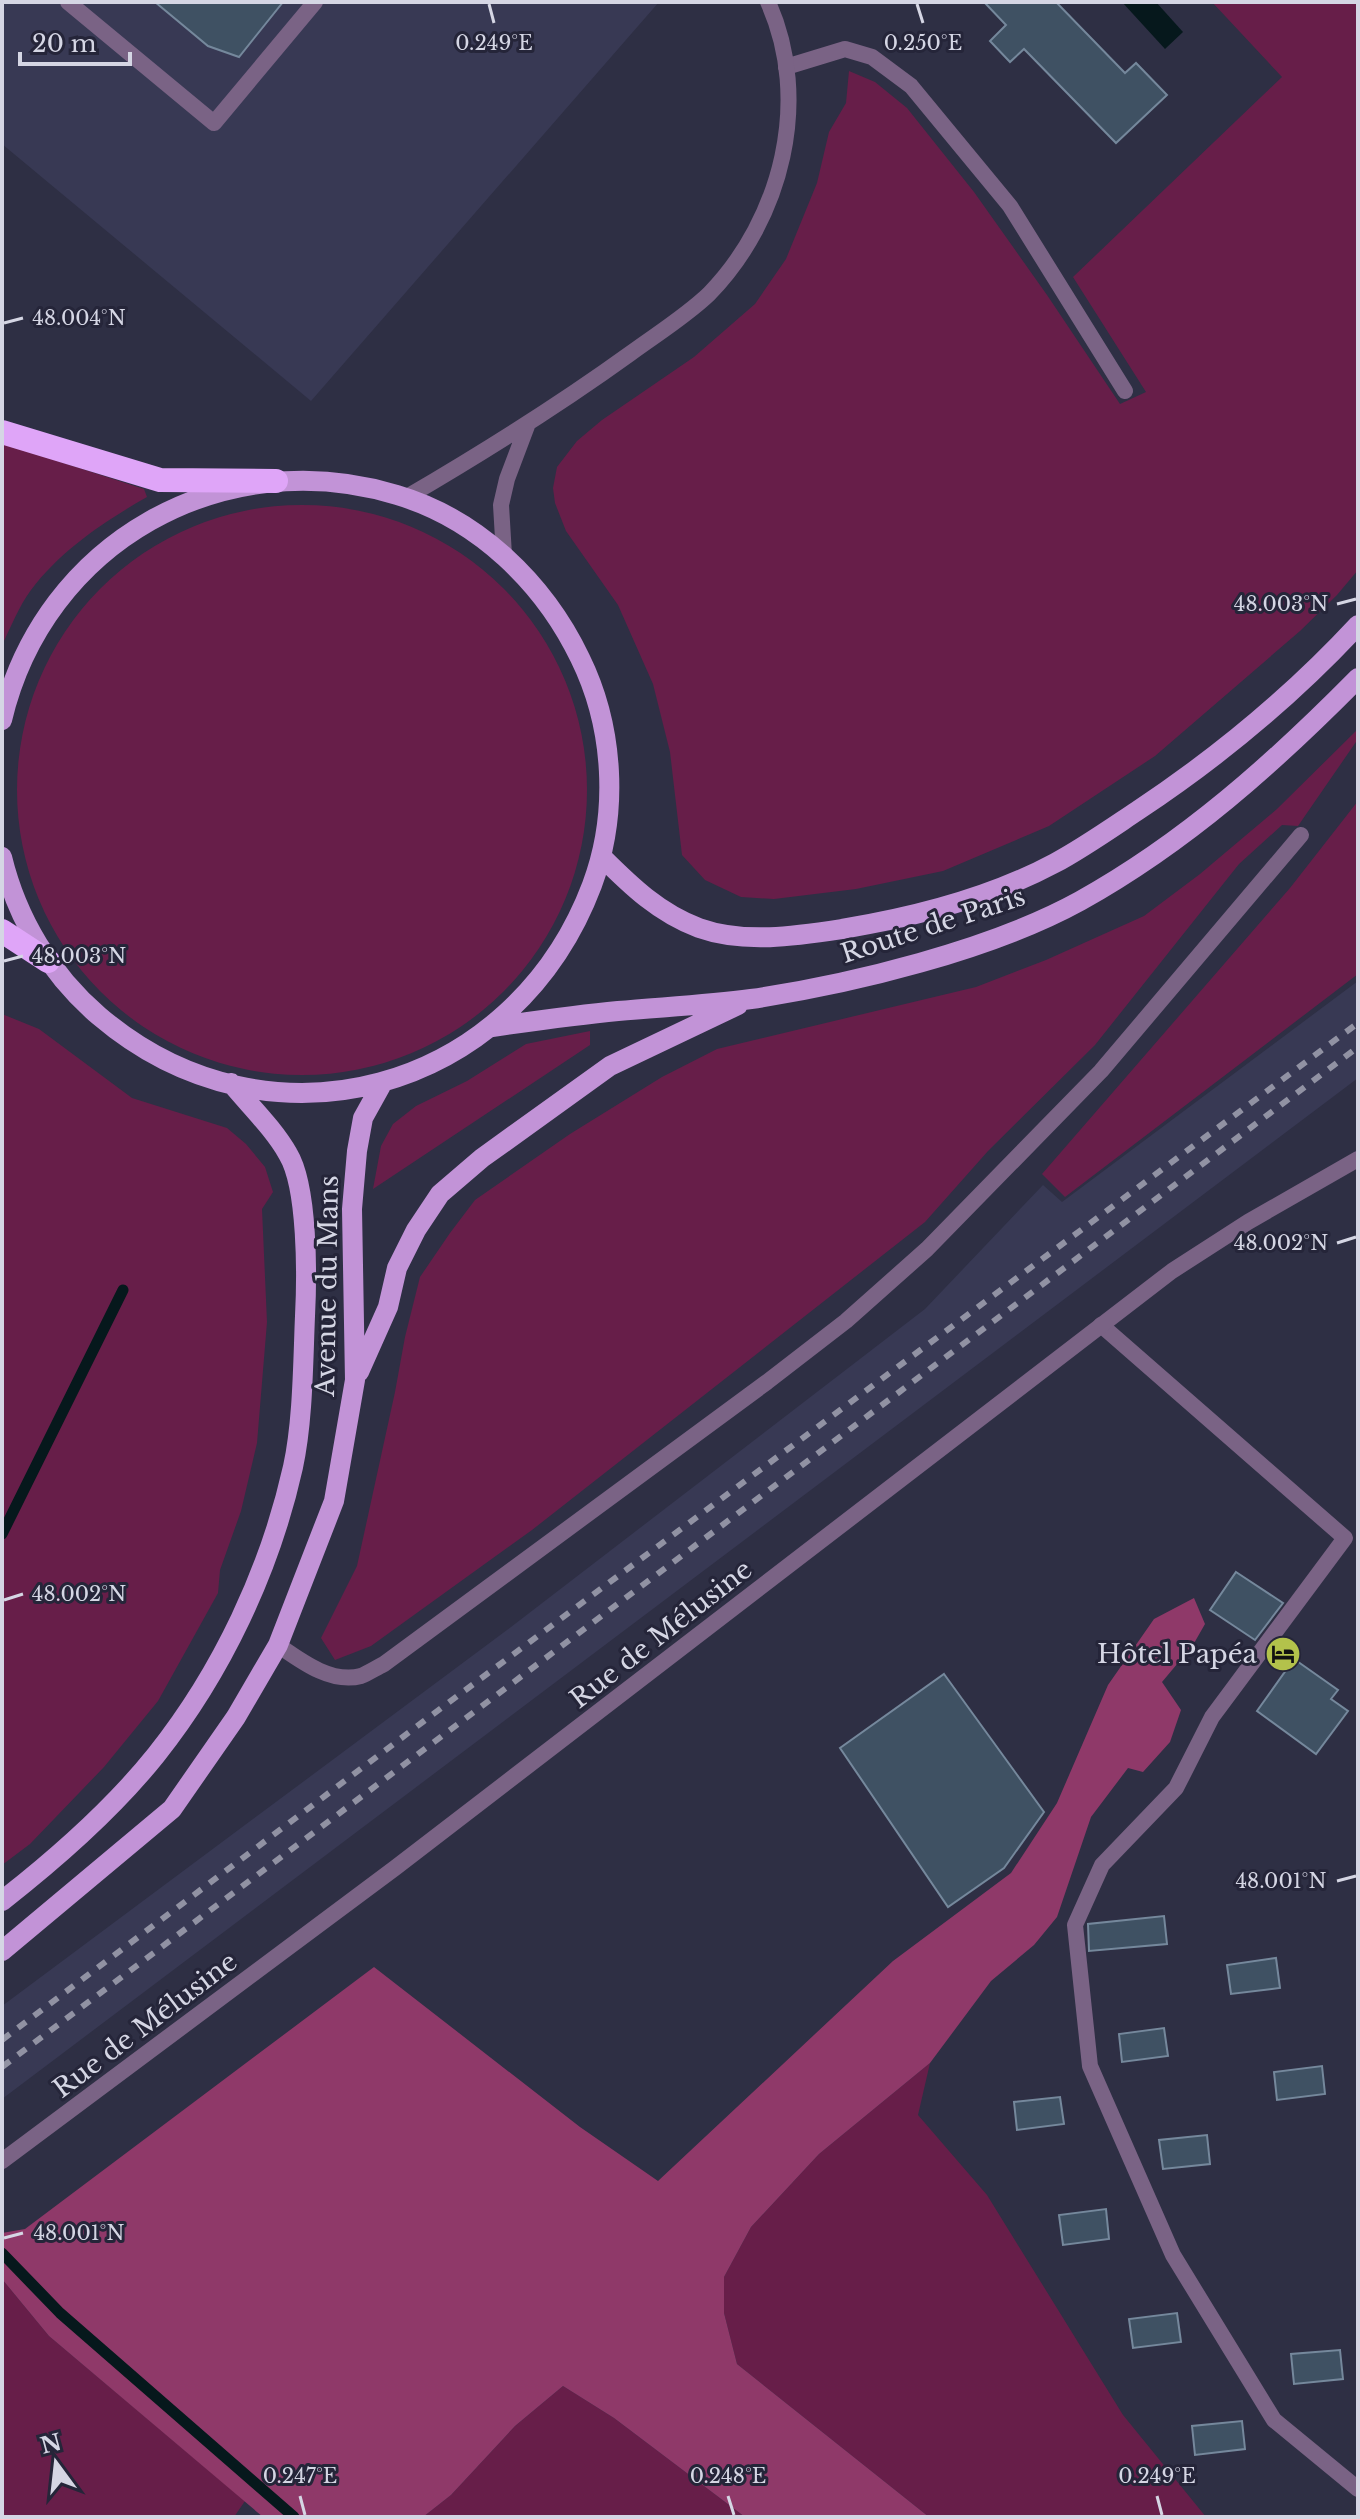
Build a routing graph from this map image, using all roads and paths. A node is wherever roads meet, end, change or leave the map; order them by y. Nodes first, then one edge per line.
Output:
1 (68, 2) edge
2 (315, 2) edge
3 (768, 2) edge
4 (786, 67) junction
5 (1125, 391) dead end
6 (527, 426) junction
7 (2, 432) edge
8 (276, 481) junction
9 (407, 497) junction
10 (504, 555) junction
11 (1358, 625) edge
12 (1358, 678) edge
13 (2, 720) edge
14 (1301, 835) dead end
15 (2, 857) edge
16 (602, 857) junction
17 (2, 931) edge
18 (48, 961) junction
19 (750, 999) junction
20 (492, 1027) junction
21 (383, 1082) junction
22 (231, 1083) junction
23 (1358, 1159) edge
24 (1101, 1325) junction
25 (355, 1380) junction
26 (278, 1645) junction
27 (2, 1901) edge
28 (2, 1951) edge
29 (2, 2161) edge
30 (1358, 2489) edge

1 - 2 street
3 - 4 street
4 - 5 street
4 - 6 street
6 - 9 street
6 - 10 street
7 - 8 highway
8 - 9 main road
8 - 13 main road
9 - 10 main road
10 - 16 main road
11 - 16 main road, Route de Paris
12 - 19 main road, Route de Paris
14 - 26 street
15 - 18 main road
16 - 20 main road
17 - 18 highway
18 - 22 main road
19 - 20 main road, Route de Paris
19 - 25 main road
20 - 21 main road
21 - 22 main road
21 - 25 main road, Avenue du Mans
22 - 27 main road, Avenue du Mans
23 - 24 street, Rue de Mélusine
24 - 29 street, Rue de Mélusine
24 - 30 street
25 - 26 main road, Avenue du Mans
26 - 28 main road, Avenue du Mans

